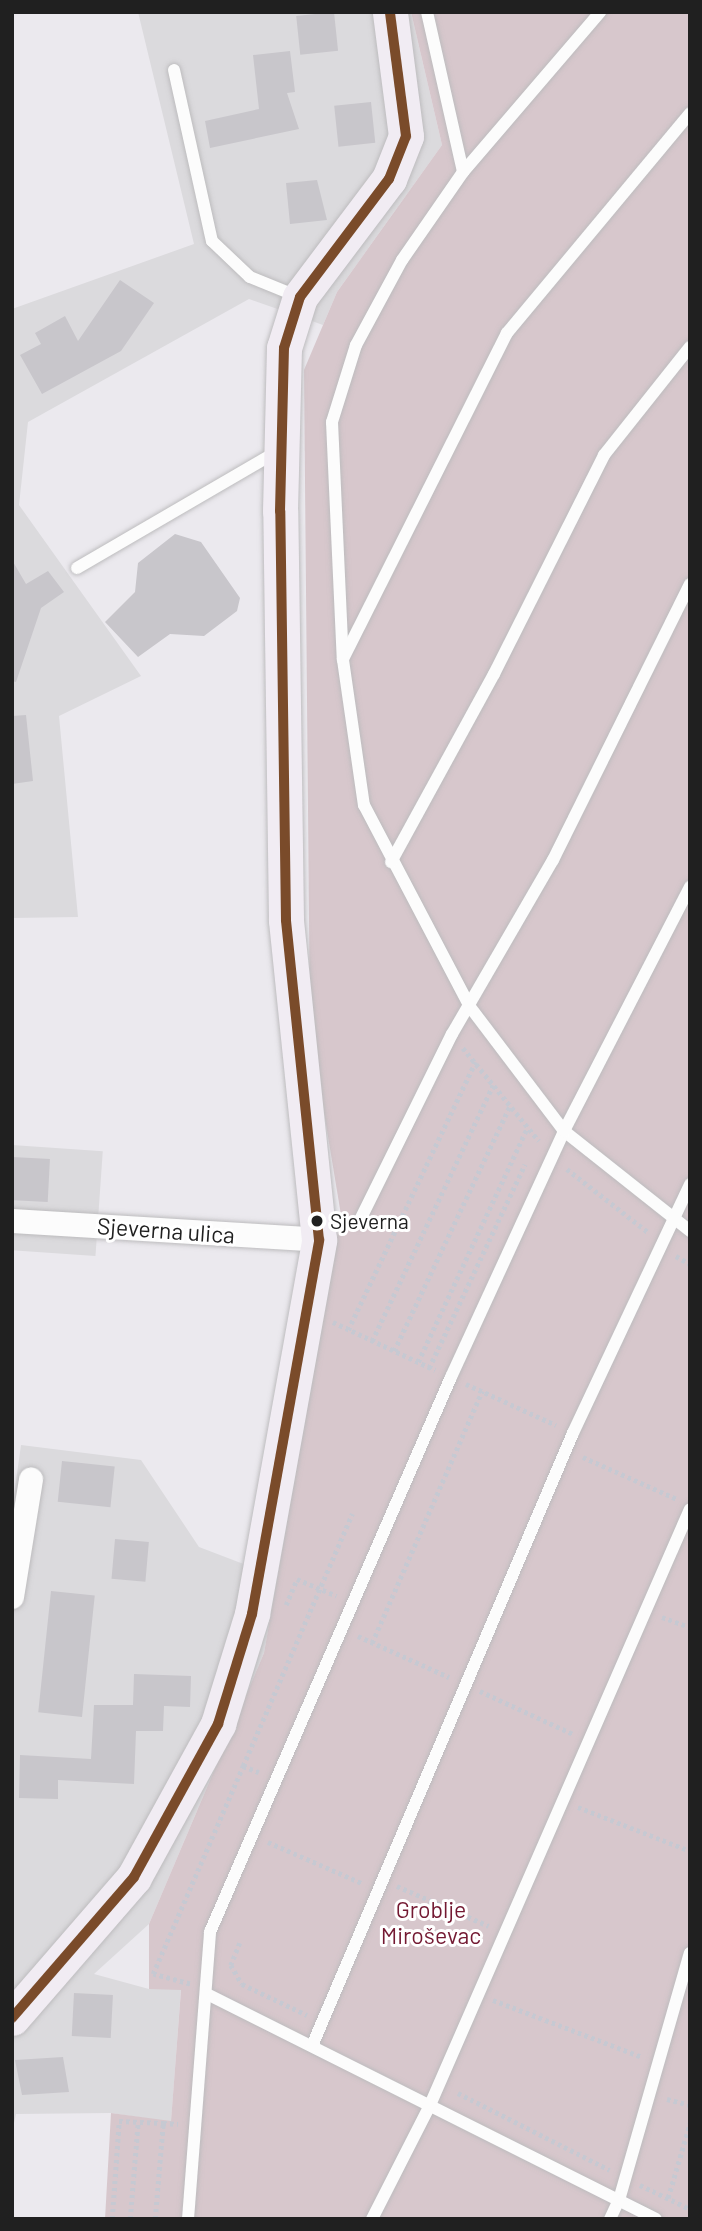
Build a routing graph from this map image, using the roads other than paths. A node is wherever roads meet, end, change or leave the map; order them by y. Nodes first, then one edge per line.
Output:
1 (390, 12) edge
2 (600, 12) edge
3 (427, 13) edge
4 (174, 70) dead end
5 (690, 113) edge
6 (463, 172) junction
7 (300, 297) junction
8 (690, 347) edge
9 (282, 449) junction
10 (77, 568) dead end
11 (690, 584) edge
12 (343, 660) junction
13 (391, 862) junction
14 (690, 887) edge
15 (470, 1007) junction
16 (561, 1125) junction
17 (690, 1184) edge
18 (671, 1219) junction
19 (12, 1221) edge
20 (359, 1222) dead end
21 (690, 1231) edge
22 (319, 1240) junction
23 (31, 1480) dead end
24 (690, 1507) edge
25 (12, 1597) edge
26 (690, 1953) edge
27 (207, 1992) junction
28 (12, 2018) edge
29 (313, 2046) junction
30 (430, 2105) junction
31 (619, 2200) junction
32 (188, 2219) edge
33 (372, 2219) edge
34 (610, 2219) edge
35 (656, 2219) edge

1 - 7 street
2 - 6 lane
3 - 6 lane
4 - 7 lane
5 - 12 lane
6 - 12 lane
7 - 9 street
8 - 13 lane
9 - 10 lane
9 - 22 street
11 - 15 lane
12 - 13 lane
13 - 15 lane
14 - 16 lane
15 - 16 lane
15 - 20 lane
16 - 18 lane
16 - 27 lane
17 - 18 lane
18 - 21 lane
18 - 29 lane
19 - 22 street, Sjeverna ulica
22 - 28 street
23 - 25 street
24 - 30 lane
26 - 31 lane
27 - 29 lane
27 - 32 lane
29 - 30 lane
30 - 31 lane
30 - 33 lane
31 - 34 lane
31 - 35 lane

